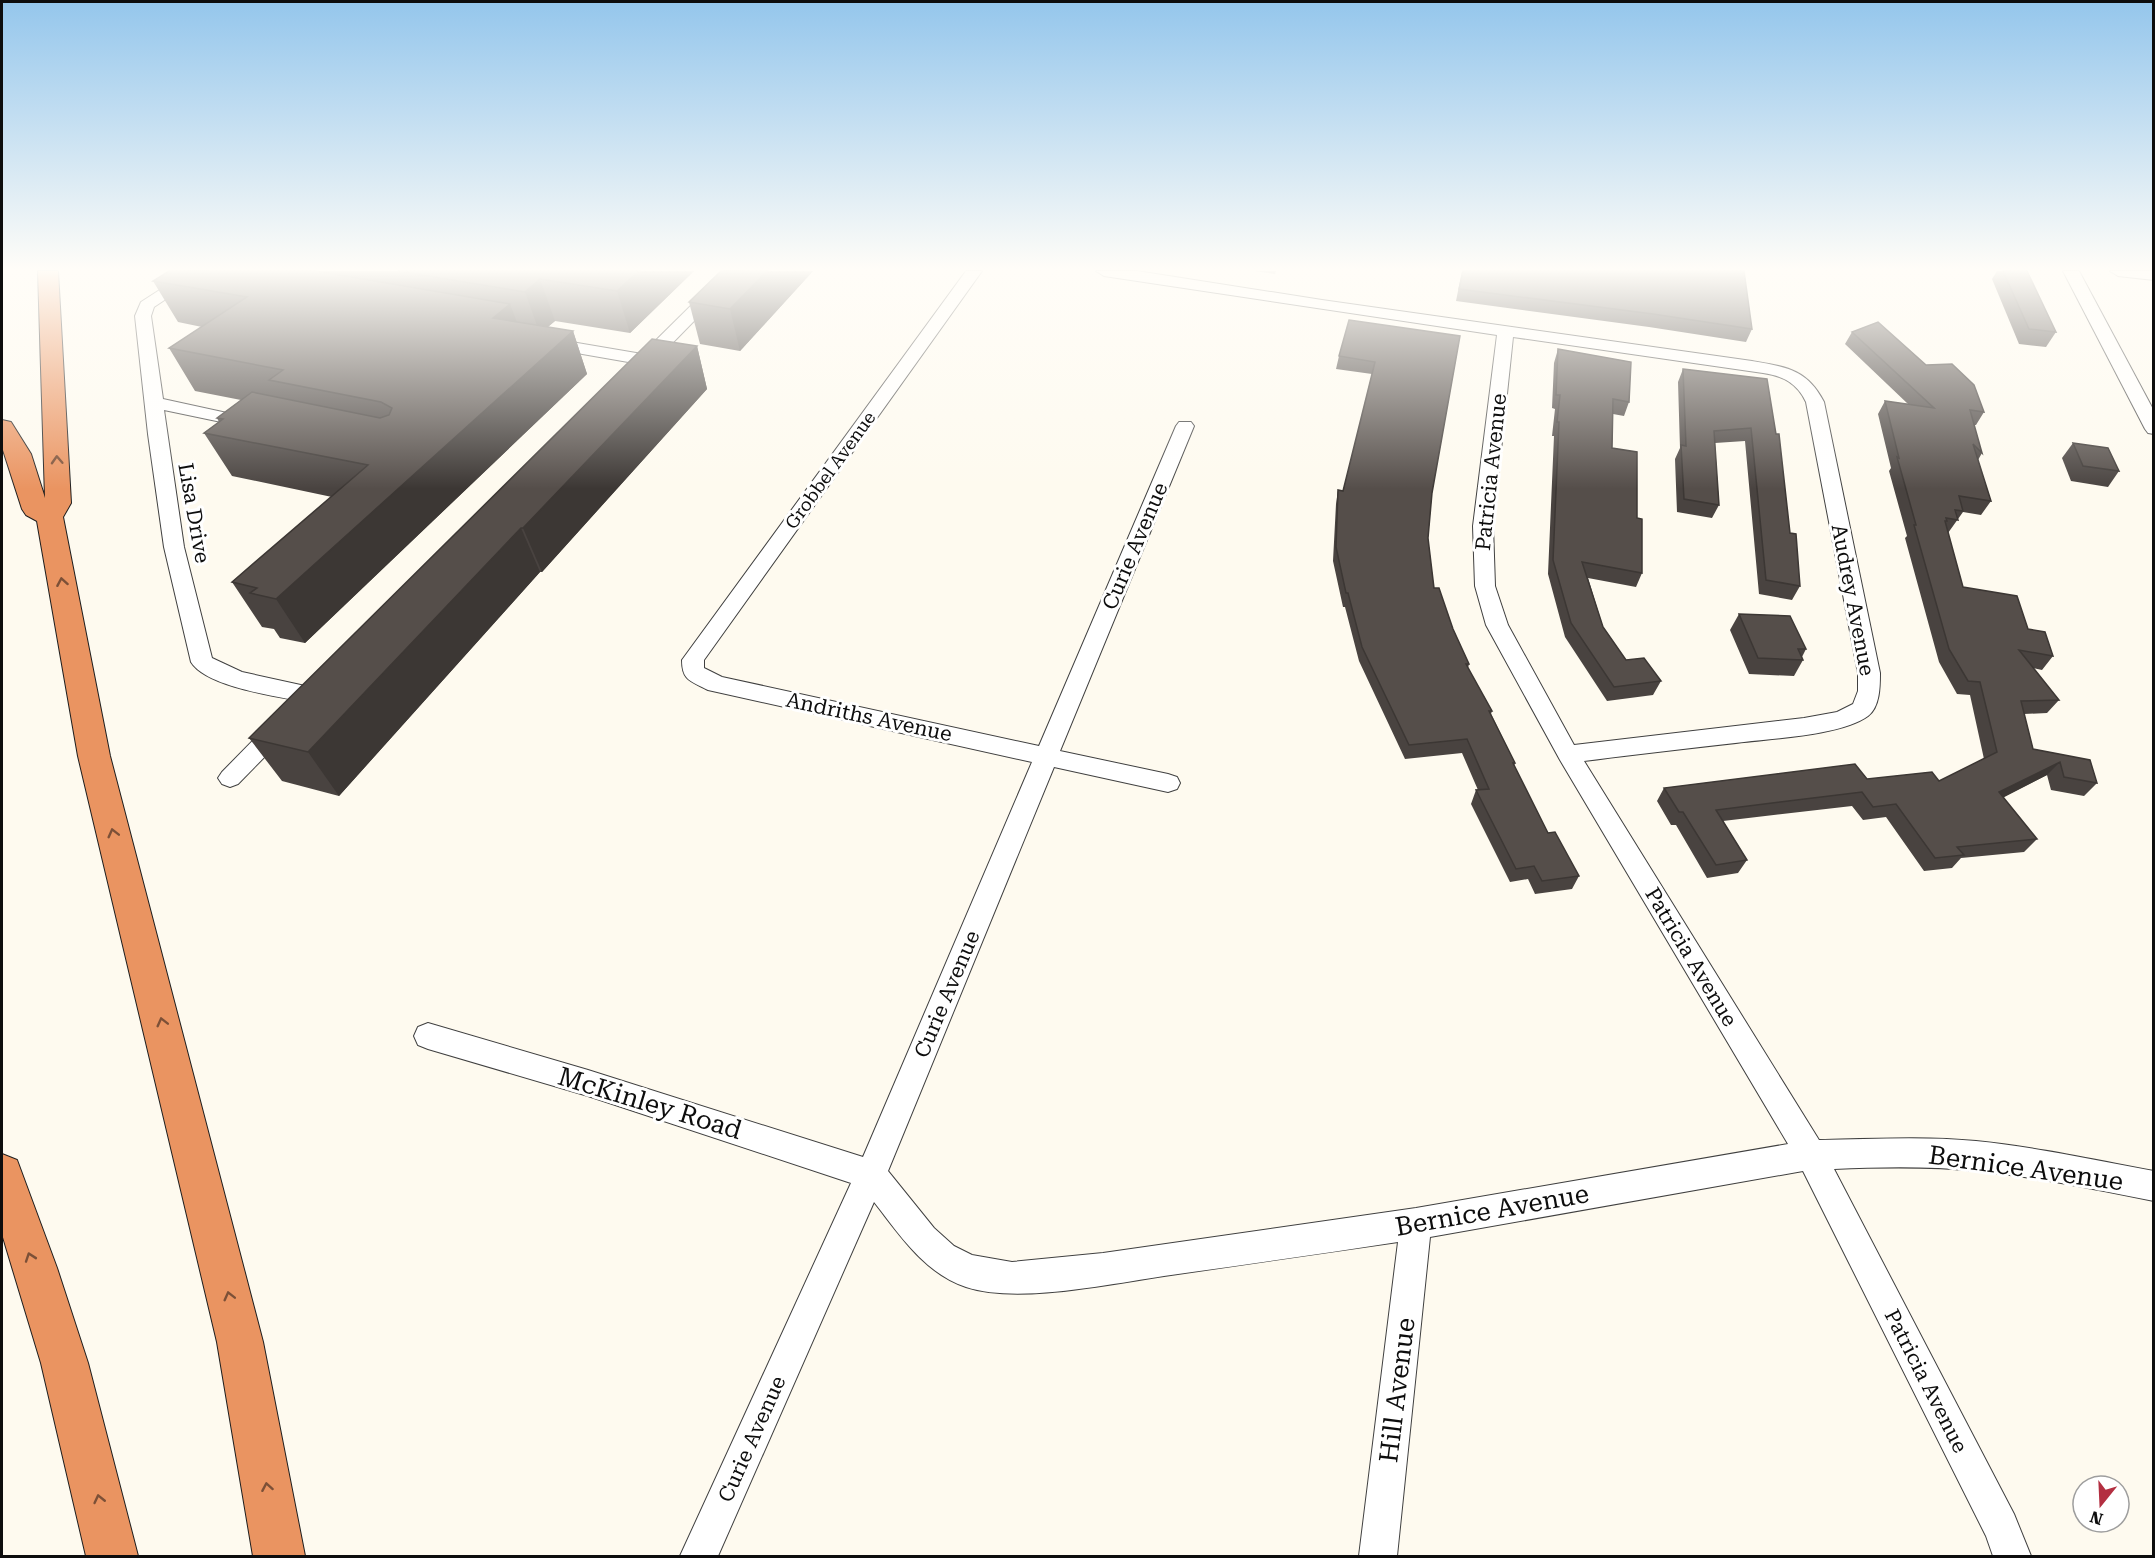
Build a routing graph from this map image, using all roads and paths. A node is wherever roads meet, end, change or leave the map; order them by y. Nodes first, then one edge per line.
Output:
1 (51, 344) edge
2 (147, 344) edge
3 (554, 344) edge
4 (662, 344) edge
5 (921, 344) edge
6 (1505, 344) edge
7 (1595, 344) edge
8 (2109, 344) edge
9 (646, 360) junction
10 (630, 377) edge
11 (156, 403) junction
12 (1185, 426) dead end
13 (2, 427) edge
14 (273, 427) edge
15 (2154, 429) edge
16 (50, 516) junction
17 (693, 672) joint
18 (328, 679) edge
19 (311, 696) junction
20 (1568, 754) junction
21 (1048, 757) junction
22 (230, 778) dead end
23 (1168, 783) dead end
24 (428, 1036) dead end
25 (1810, 1155) junction
26 (871, 1174) junction
27 (2, 1175) edge
28 (2154, 1186) edge
29 (1416, 1224) junction
30 (112, 1557) edge
31 (279, 1557) edge
32 (699, 1557) edge
33 (1378, 1557) edge
34 (2012, 1557) edge

16 -> 1 highway
2 - 11 street, Lisa Drive
3 - 9 street
4 - 9 street
5 - 17 street, Grobbel Avenue
6 - 20 street, Patricia Avenue
7 - 20 street, Audrey Avenue
8 - 15 street
9 - 10 street
11 - 14 street
11 - 19 street, Lisa Drive
12 - 21 street, Curie Avenue
13 - 16 highway
31 -> 16 highway
17 - 21 street, Andriths Avenue
18 - 19 street
19 - 22 street
20 - 25 street, Patricia Avenue
21 - 23 street, Andriths Avenue
21 - 26 street, Curie Avenue
24 - 26 street, McKinley Road
25 - 28 street, Bernice Avenue
25 - 29 street, Bernice Avenue
25 - 34 street, Patricia Avenue
26 - 29 street, Bernice Avenue
26 - 32 street, Curie Avenue
30 -> 27 highway
29 - 33 street, Hill Avenue

